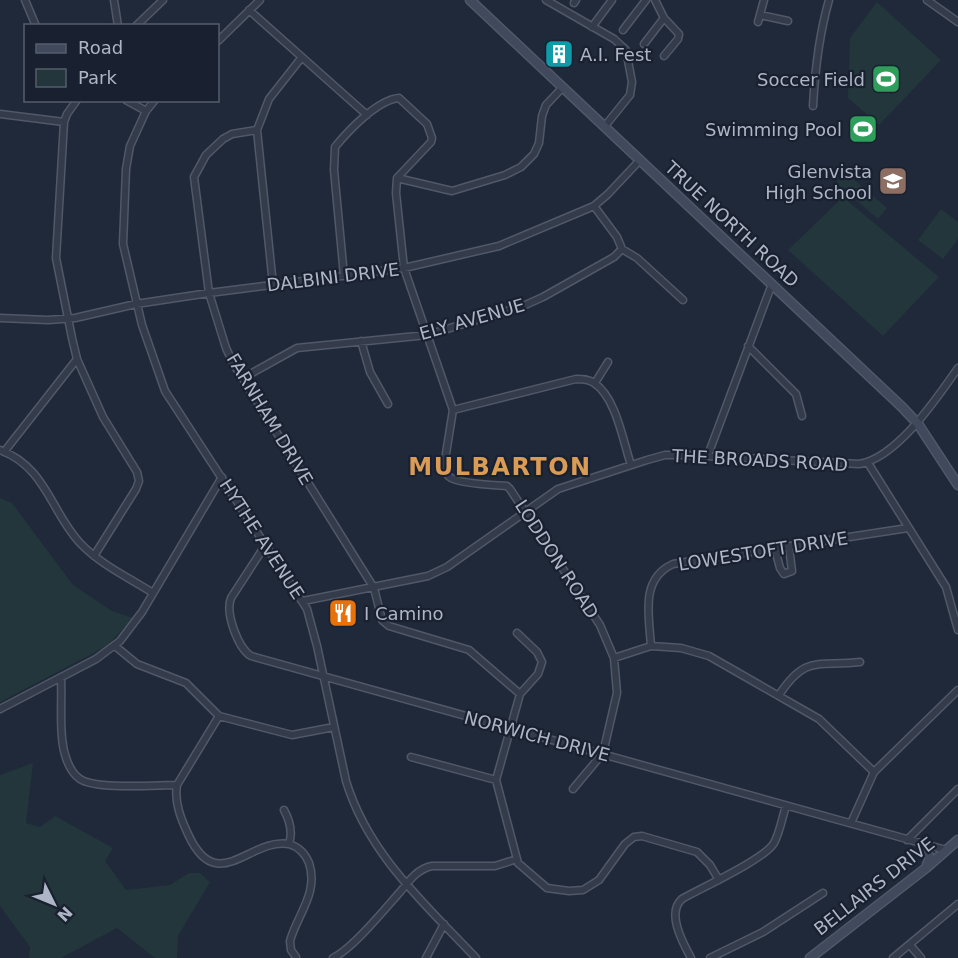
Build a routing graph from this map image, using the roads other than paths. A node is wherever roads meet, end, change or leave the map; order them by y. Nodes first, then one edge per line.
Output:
1 (25, 0) edge
2 (114, 0) edge
3 (163, 0) edge
4 (260, 0) edge
5 (546, 0) edge
6 (612, 0) edge
7 (646, 0) edge
8 (655, 0) edge
9 (764, 0) edge
10 (830, 0) edge
11 (927, 0) edge
12 (474, 1) edge
13 (249, 10) junction
14 (664, 18) junction
15 (788, 21) dead end
16 (958, 22) edge
17 (35, 24) edge
18 (117, 24) edge
19 (138, 24) edge
20 (592, 27) junction
21 (622, 30) dead end
22 (219, 39) edge
23 (644, 44) dead end
24 (664, 56) dead end
25 (302, 57) junction
26 (563, 87) junction
27 (76, 102) edge
28 (130, 102) edge
29 (153, 102) edge
30 (813, 106) dead end
31 (146, 111) junction
32 (0, 114) edge
33 (367, 115) junction
34 (64, 122) junction
35 (605, 126) junction
36 (257, 130) junction
37 (640, 160) junction
38 (397, 178) junction
39 (594, 206) junction
40 (622, 249) junction
41 (404, 268) junction
42 (344, 276) junction
43 (772, 284) junction
44 (273, 285) junction
45 (209, 293) junction
46 (683, 300) dead end
47 (136, 304) junction
48 (0, 318) edge
49 (68, 319) junction
50 (427, 335) junction
51 (361, 341) junction
52 (748, 346) junction
53 (77, 359) junction
54 (608, 362) dead end
55 (957, 373) edge
56 (243, 378) junction
57 (595, 383) junction
58 (388, 404) dead end
59 (453, 410) junction
60 (802, 416) dead end
61 (918, 424) junction
62 (2, 451) edge
63 (708, 455) junction
64 (868, 463) junction
65 (631, 465) junction
66 (222, 477) junction
67 (958, 485) edge
68 (526, 511) junction
69 (908, 528) junction
70 (266, 544) junction
71 (789, 547) junction
72 (775, 549) junction
73 (94, 556) junction
74 (374, 588) junction
75 (153, 592) junction
76 (303, 601) junction
77 (958, 630) edge
78 (517, 633) dead end
79 (115, 646) junction
80 (651, 646) junction
81 (614, 658) junction
82 (860, 662) dead end
83 (323, 676) junction
84 (61, 677) junction
85 (958, 690) edge
86 (520, 694) junction
87 (779, 695) junction
88 (0, 709) edge
89 (219, 716) junction
90 (334, 727) junction
91 (510, 729) junction
92 (603, 753) junction
93 (411, 757) dead end
94 (874, 772) junction
95 (496, 780) junction
96 (177, 784) junction
97 (573, 789) dead end
98 (958, 789) edge
99 (786, 807) junction
100 (284, 810) dead end
101 (850, 823) junction
102 (907, 840) junction
103 (958, 840) edge
104 (289, 844) junction
105 (924, 845) junction
106 (946, 850) junction
107 (517, 859) junction
108 (926, 868) junction
109 (719, 880) junction
110 (405, 884) junction
111 (823, 893) dead end
112 (958, 904) edge
113 (444, 924) junction
114 (910, 945) junction
115 (296, 958) edge
116 (333, 958) edge
117 (426, 958) edge
118 (476, 958) edge
119 (691, 958) edge
120 (710, 958) edge
121 (810, 958) edge
122 (893, 958) edge
123 (921, 958) edge

1 - 17 street
2 - 18 street
3 - 19 street
4 - 13 street
5 - 20 street
6 - 20 street
7 - 21 street
8 - 14 street
9 - 15 street
10 - 30 street
11 - 16 street
12 - 26 main road, TRUE NORTH ROAD
13 - 22 street
13 - 25 street
14 - 23 street
14 - 24 street
20 - 35 street
25 - 33 street
25 - 36 street
26 - 35 main road, TRUE NORTH ROAD
26 - 38 street
27 - 34 street
28 - 31 street
29 - 31 street, HYTHE AVENUE
31 - 47 street, HYTHE AVENUE
32 - 34 street
33 - 38 street
33 - 42 street
34 - 49 street
35 - 37 main road, TRUE NORTH ROAD
36 - 44 street
36 - 45 street, FARNHAM DRIVE
37 - 39 street, DALBINI DRIVE
37 - 43 main road, TRUE NORTH ROAD
38 - 41 street, LODDON ROAD
39 - 40 street
39 - 41 street, DALBINI DRIVE
40 - 46 street
40 - 50 street, ELY AVENUE
41 - 42 street, DALBINI DRIVE
41 - 50 street, LODDON ROAD
42 - 44 street, DALBINI DRIVE
43 - 52 street
43 - 61 main road, TRUE NORTH ROAD
44 - 45 street, DALBINI DRIVE
45 - 47 street, DALBINI DRIVE
45 - 56 street, FARNHAM DRIVE
47 - 49 street, DALBINI DRIVE
47 - 66 street, HYTHE AVENUE
48 - 49 street, DALBINI DRIVE
49 - 53 street
50 - 51 street, ELY AVENUE
50 - 59 street, LODDON ROAD
51 - 56 street, ELY AVENUE
51 - 58 street
52 - 60 street
52 - 63 street
53 - 62 street
53 - 73 street
54 - 57 street
55 - 61 street, THE BROADS ROAD
56 - 74 street, FARNHAM DRIVE
57 - 59 street
57 - 65 street
59 - 68 street, LODDON ROAD
61 - 64 street, THE BROADS ROAD
61 - 67 main road, TRUE NORTH ROAD
62 - 73 street
63 - 64 street, THE BROADS ROAD
63 - 65 street, THE BROADS ROAD
64 - 69 street
65 - 68 street, THE BROADS ROAD
66 - 70 street, HYTHE AVENUE
66 - 75 street
68 - 74 street, THE BROADS ROAD
68 - 81 street, LODDON ROAD
69 - 71 street, LOWESTOFT DRIVE
69 - 77 street
70 - 76 street, HYTHE AVENUE
70 - 83 street, NORWICH DRIVE
71 - 72 street, LOWESTOFT DRIVE
71 - 72 street
72 - 80 street, LOWESTOFT DRIVE
73 - 75 street
74 - 76 street, THE BROADS ROAD
74 - 86 street, FARNHAM DRIVE
75 - 79 street
76 - 83 street, HYTHE AVENUE
78 - 86 street
79 - 84 street
79 - 89 street
80 - 81 street
80 - 87 street
81 - 92 street, LODDON ROAD
82 - 87 street
83 - 90 street, HYTHE AVENUE
83 - 91 street, NORWICH DRIVE
84 - 88 street
84 - 96 street
85 - 94 street
86 - 91 street
87 - 94 street
89 - 90 street
89 - 96 street
90 - 110 street, HYTHE AVENUE
91 - 92 street, NORWICH DRIVE
91 - 95 street
92 - 97 street, LODDON ROAD
92 - 99 street, NORWICH DRIVE
93 - 95 street
94 - 101 street
95 - 107 street
96 - 104 street
98 - 102 street
99 - 101 street, NORWICH DRIVE
99 - 109 street
100 - 104 street
101 - 102 street, NORWICH DRIVE
102 - 105 street, NORWICH DRIVE
103 - 106 main road, BELLAIRS DRIVE
104 - 115 street
105 - 106 street, NORWICH DRIVE
105 - 108 main road
106 - 108 main road, BELLAIRS DRIVE
107 - 109 street
107 - 110 street
108 - 121 main road, BELLAIRS DRIVE
109 - 119 street
110 - 113 street, HYTHE AVENUE
110 - 116 street
111 - 120 street
112 - 114 street
113 - 117 street
113 - 118 street, HYTHE AVENUE
114 - 122 street
114 - 123 street

